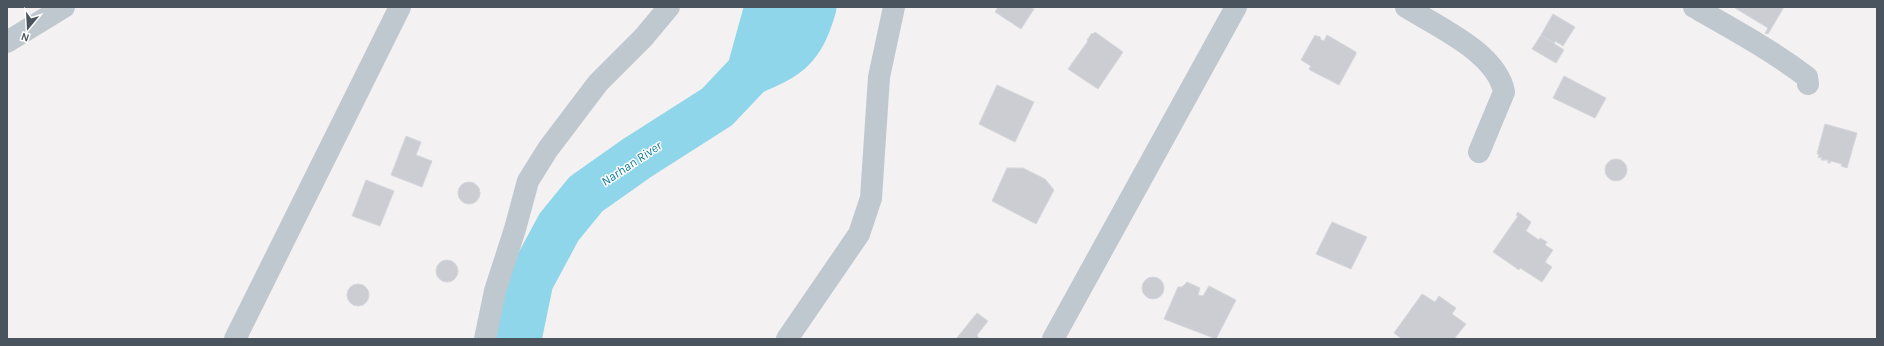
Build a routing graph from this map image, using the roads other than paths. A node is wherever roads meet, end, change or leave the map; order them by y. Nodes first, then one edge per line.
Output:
1 (64, 7) edge
2 (400, 7) edge
3 (669, 7) edge
4 (894, 7) edge
5 (1236, 7) edge
6 (1406, 7) edge
7 (1694, 7) edge
8 (7, 42) edge
9 (1808, 84) dead end
10 (1479, 152) dead end
11 (235, 339) edge
12 (485, 339) edge
13 (787, 339) edge
14 (1053, 339) edge

1 - 8 street
2 - 11 street
3 - 12 street
4 - 13 street
5 - 14 street
6 - 10 street
7 - 9 street

